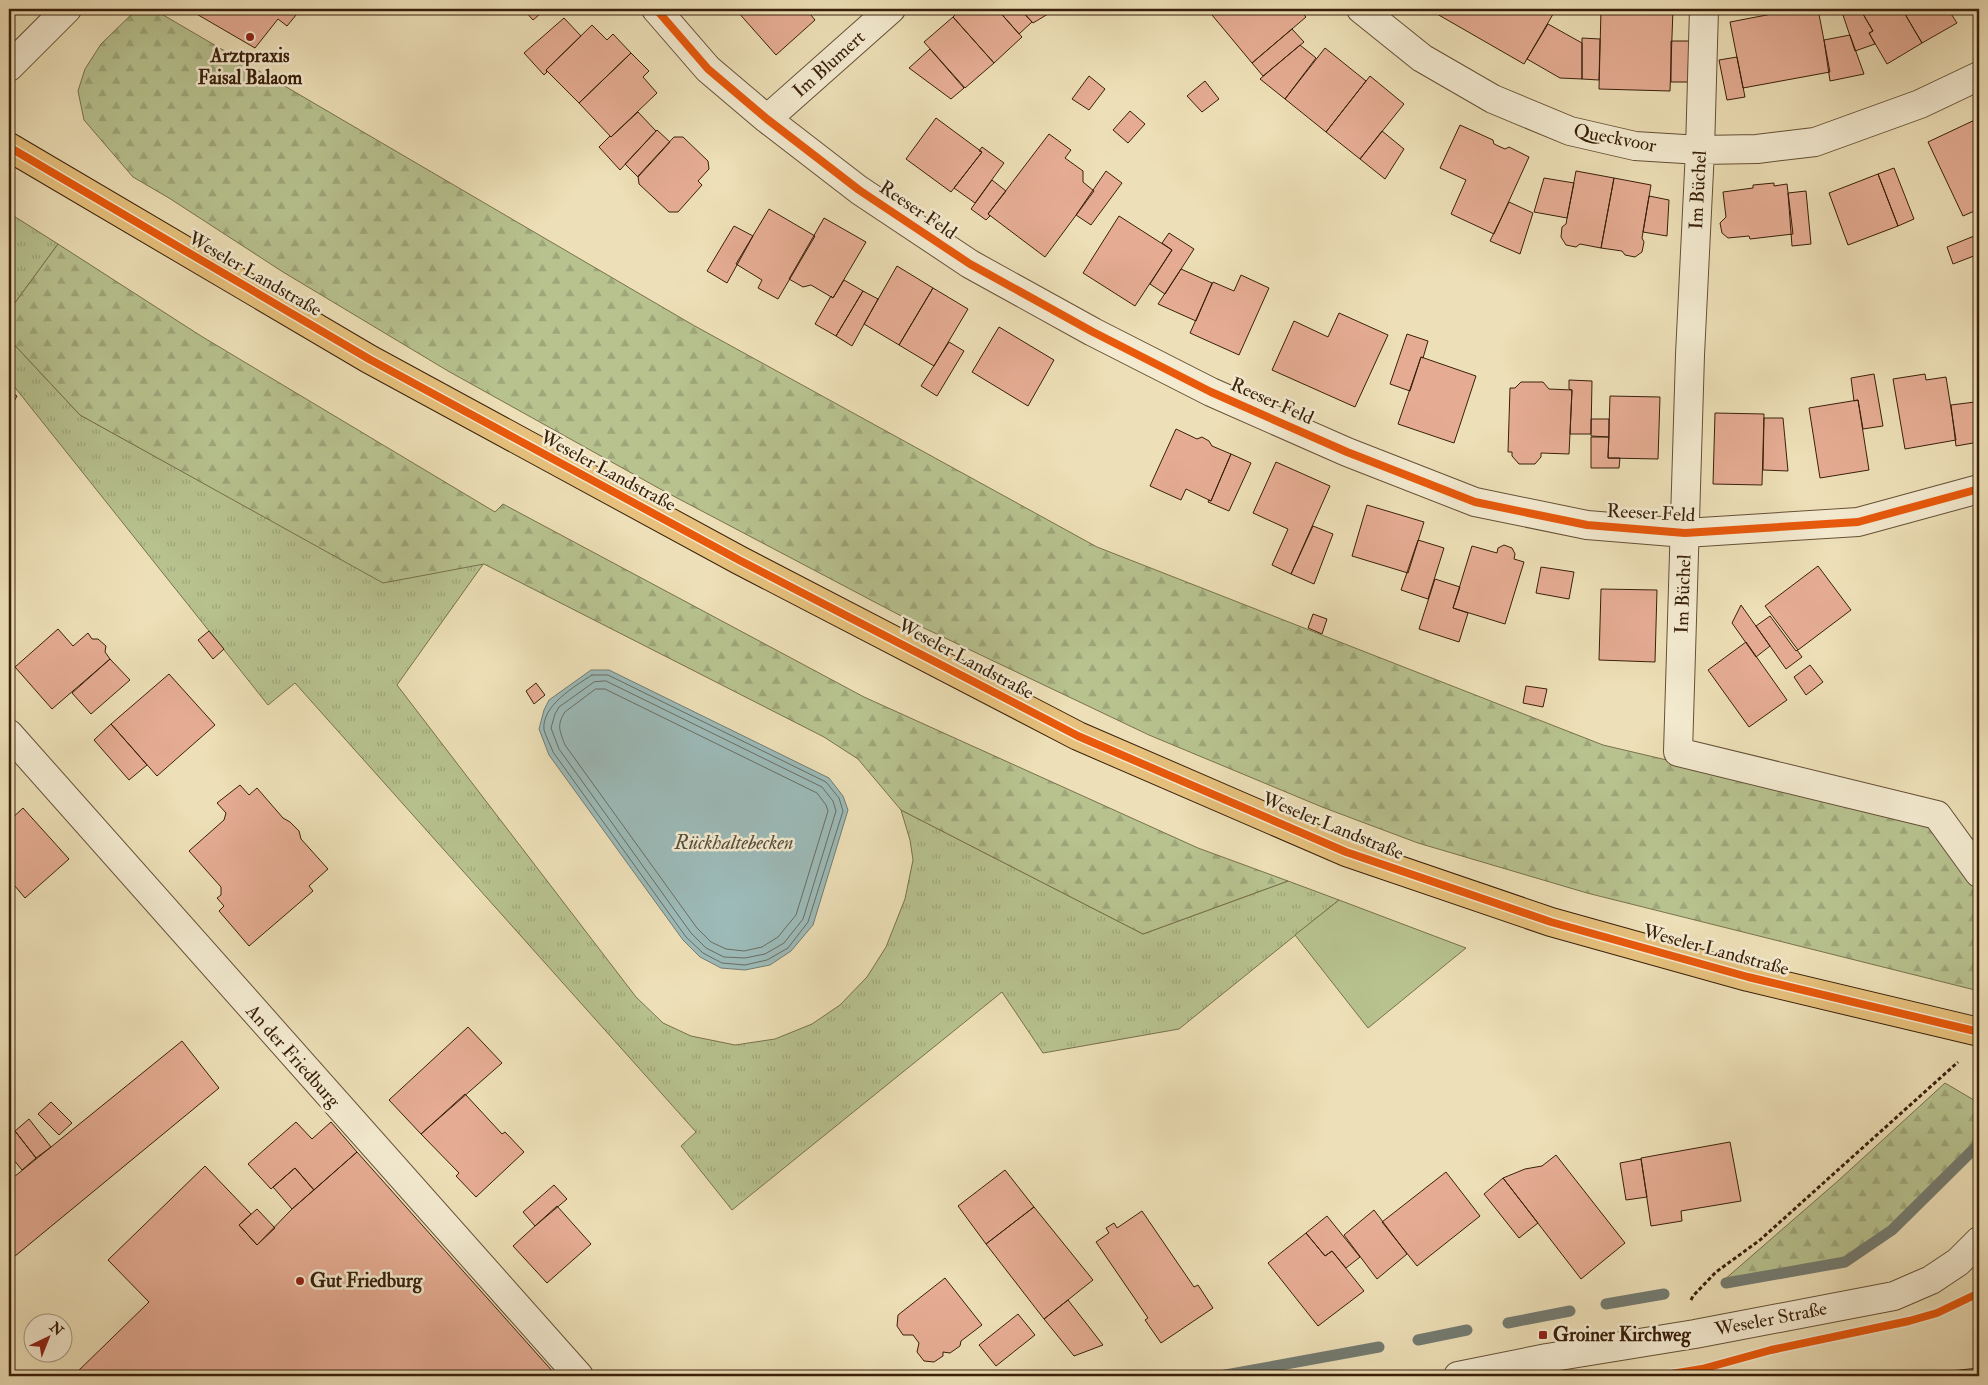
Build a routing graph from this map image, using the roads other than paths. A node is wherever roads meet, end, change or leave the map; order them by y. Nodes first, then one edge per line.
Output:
1 (67, 9) edge
2 (656, 9) edge
3 (891, 9) edge
4 (1361, 9) edge
5 (1704, 9) edge
6 (9, 68) edge
7 (1979, 76) edge
8 (767, 118) junction
9 (9, 147) edge
10 (1700, 150) junction
11 (1979, 489) edge
12 (1685, 532) junction
13 (13, 747) edge
14 (1979, 873) edge
15 (1979, 1032) edge
16 (1979, 1241) edge
17 (579, 1376) edge
18 (1458, 1376) edge

1 - 6 street
2 - 8 street, Reeser Feld
3 - 8 street, Im Blumert
4 - 10 street, Queckvoor
5 - 10 street, Im Büchel
7 - 10 street, Queckvoor
8 - 12 street, Reeser Feld
9 - 15 main road, Weseler Landstraße
10 - 12 street, Im Büchel
11 - 12 street, Reeser Feld
12 - 14 street, Im Büchel
13 - 17 street, An der Friedburg
16 - 18 street, Weseler Straße

